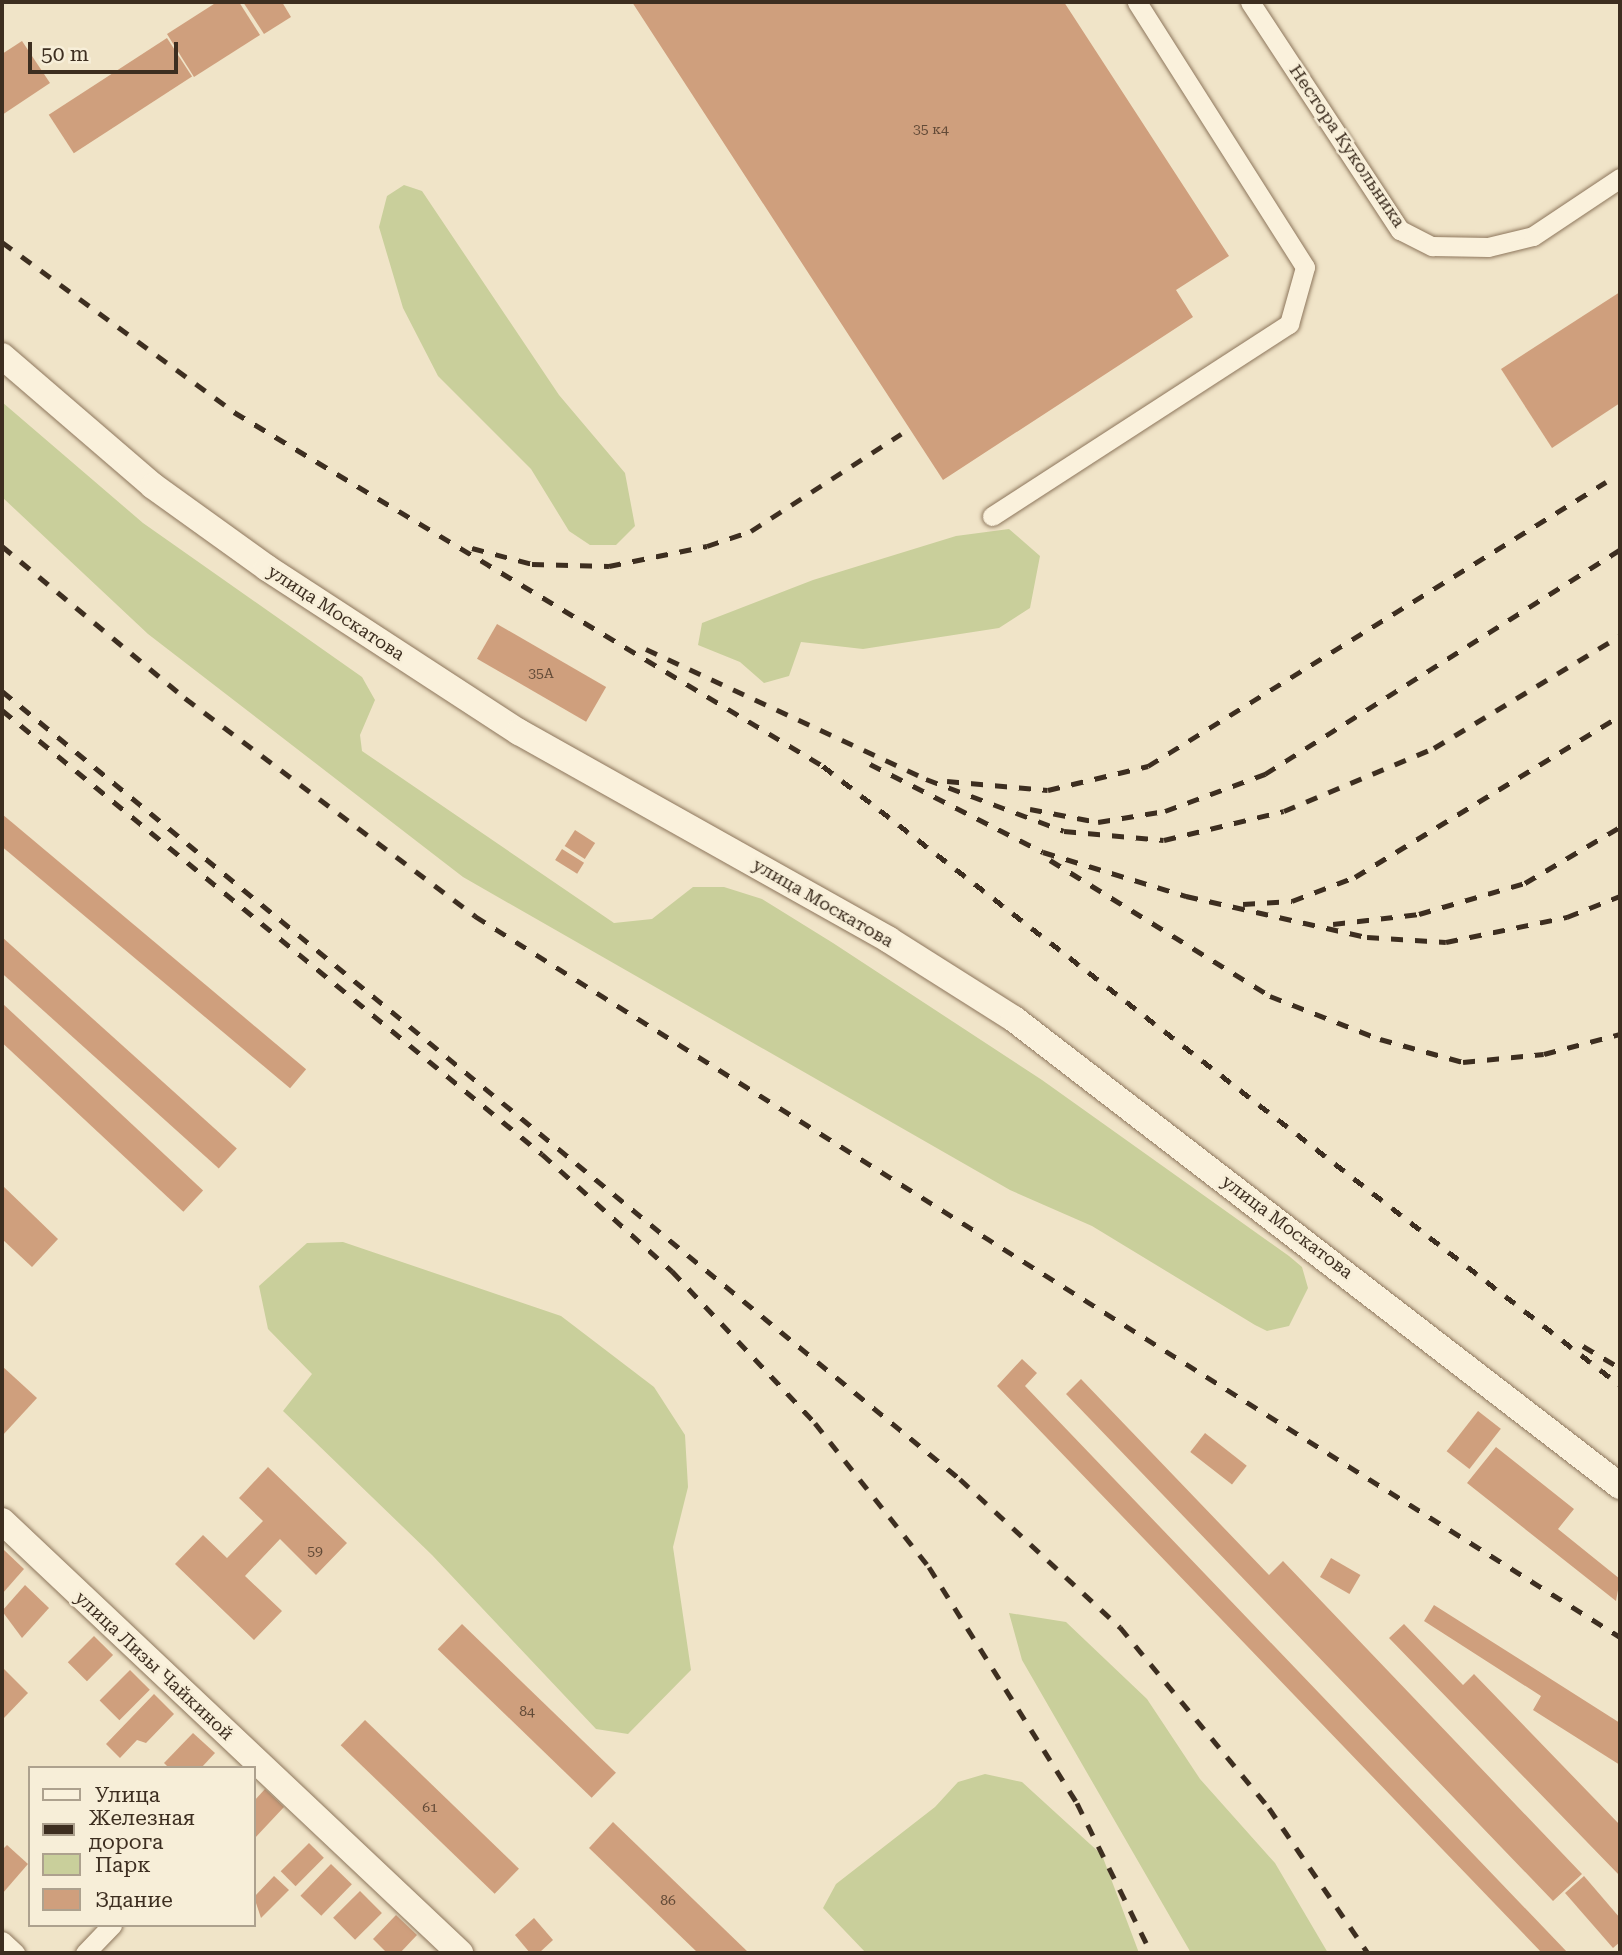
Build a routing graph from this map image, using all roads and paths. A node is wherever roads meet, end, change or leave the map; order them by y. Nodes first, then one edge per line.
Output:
1 (1136, 2) edge
2 (1250, 2) edge
3 (1620, 178) edge
4 (2, 356) edge
5 (992, 516) dead end
6 (1620, 1486) edge
7 (2, 1521) edge
8 (252, 1766) edge
9 (258, 1772) edge
10 (110, 1927) edge
11 (2, 1941) edge
12 (15, 1953) edge
13 (85, 1953) edge
14 (460, 1953) edge

1 - 5 street
2 - 3 street, Нестора Кукольника
4 - 6 main road, улица Москатова
7 - 8 main road, улица Лизы Чайкиной
9 - 14 main road, улица Лизы Чайкиной
10 - 13 street
11 - 12 street

